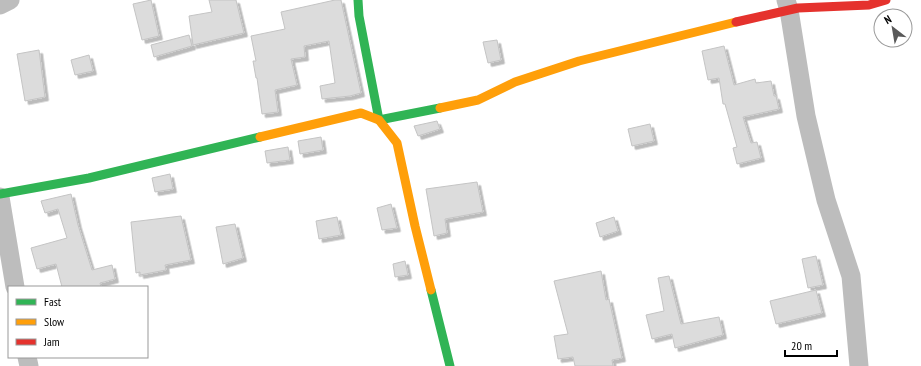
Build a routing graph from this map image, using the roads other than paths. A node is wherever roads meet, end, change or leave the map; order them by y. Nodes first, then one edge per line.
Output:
1 (10, 0) edge
2 (358, 0) edge
3 (886, 0) edge
4 (0, 5) edge
5 (787, 5) edge
6 (379, 120) junction
7 (0, 196) edge
8 (15, 286) edge
9 (450, 366) edge
10 (859, 366) edge

1 - 4 street
2 - 6 street
3 - 5 street
5 - 6 street
5 - 10 street
6 - 7 street
6 - 9 street
7 - 8 street

